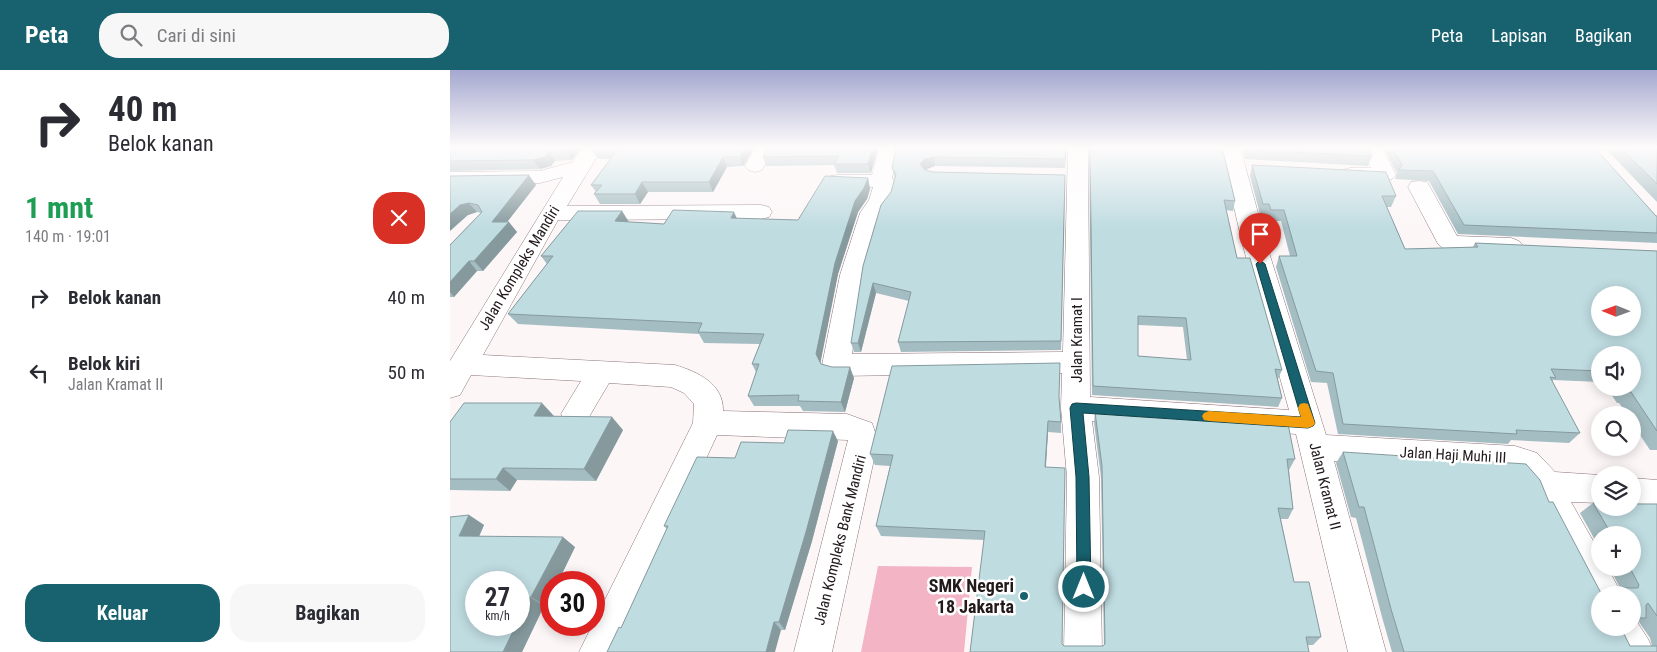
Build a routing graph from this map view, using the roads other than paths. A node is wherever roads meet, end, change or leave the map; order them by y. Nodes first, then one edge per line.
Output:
1 (551, 174) edge
2 (575, 174) edge
3 (884, 174) edge
4 (1070, 174) edge
5 (1243, 174) edge
6 (450, 178) edge
7 (838, 181) edge
8 (882, 181) junction
9 (1419, 187) dead end
10 (761, 212) dead end
11 (551, 213) junction
12 (1528, 247) edge
13 (1077, 362) junction
14 (602, 372) junction
15 (456, 376) edge
16 (1076, 408) junction
17 (576, 414) dead end
18 (708, 423) junction
19 (1312, 435) junction
20 (1546, 486) junction
21 (1591, 489) edge
22 (1641, 493) edge
23 (1657, 494) edge
24 (1599, 586) edge
25 (1626, 636) edge
26 (598, 652) edge
27 (813, 652) edge
28 (1083, 652) edge
29 (1368, 652) edge
30 (1635, 652) edge

1 - 6 street
2 - 11 street, Jalan Kompleks Mandiri
3 - 8 street
4 - 13 street, Jalan Kramat I
5 - 19 street, Jalan Kramat II
7 - 8 street
8 - 13 street
9 - 12 street
10 - 11 street
11 - 15 street, Jalan Kompleks Mandiri
13 - 16 street, Jalan Kramat I
14 - 15 street
14 - 17 street
14 - 18 street
16 - 19 street, Jalan Haji Muhi III
16 - 28 street, Jalan Kramat I
18 - 26 street
18 - 27 street, Jalan Kompleks Bank Mandiri
19 - 20 street, Jalan Haji Muhi III
19 - 29 street, Jalan Kramat II
20 - 21 street
20 - 24 street, Jalan Haji Muhi III
22 - 23 street
25 - 30 street

